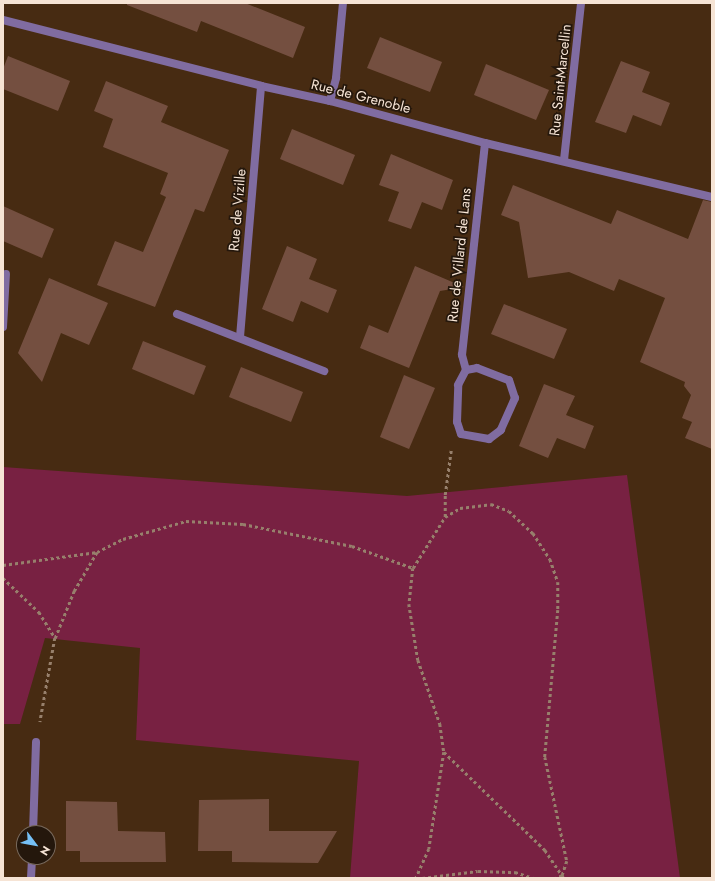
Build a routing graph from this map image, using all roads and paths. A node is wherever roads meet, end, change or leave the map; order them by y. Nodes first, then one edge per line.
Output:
1 (342, 3) edge
2 (581, 3) edge
3 (3, 20) edge
4 (261, 86) junction
5 (330, 101) junction
6 (485, 143) junction
7 (564, 160) junction
8 (712, 197) edge
9 (6, 274) dead end
10 (176, 314) dead end
11 (3, 327) edge
12 (240, 337) junction
13 (466, 370) junction
14 (324, 371) dead end
15 (461, 434) junction
16 (445, 517) junction
17 (97, 552) junction
18 (3, 565) edge
19 (413, 568) junction
20 (3, 578) edge
21 (55, 638) junction
22 (36, 742) joint
23 (444, 752) junction
24 (33, 825) edge
25 (32, 865) edge
26 (563, 877) edge
27 (31, 878) edge
28 (416, 878) edge
29 (422, 878) edge
30 (534, 878) edge
31 (556, 878) edge

1 - 5 street
2 - 7 street, Rue Saint-Marcellin
3 - 4 street, Rue de Grenoble
4 - 5 street, Rue de Grenoble
4 - 12 street, Rue de Vizille
5 - 6 street, Rue de Grenoble
6 - 7 street, Rue de Grenoble
6 - 13 street, Rue de Villard de Lans
7 - 8 street, Rue de Grenoble
9 - 11 street
10 - 12 street
12 - 14 street
13 - 15 street
13 - 15 street
15 - 16 path
16 - 19 path
16 - 26 path
17 - 18 path
17 - 19 path
17 - 21 path
19 - 23 path
20 - 21 path
21 - 22 path
22 - 24 street
23 - 26 path
23 - 28 path
25 - 27 street
26 - 31 path
29 - 30 path

